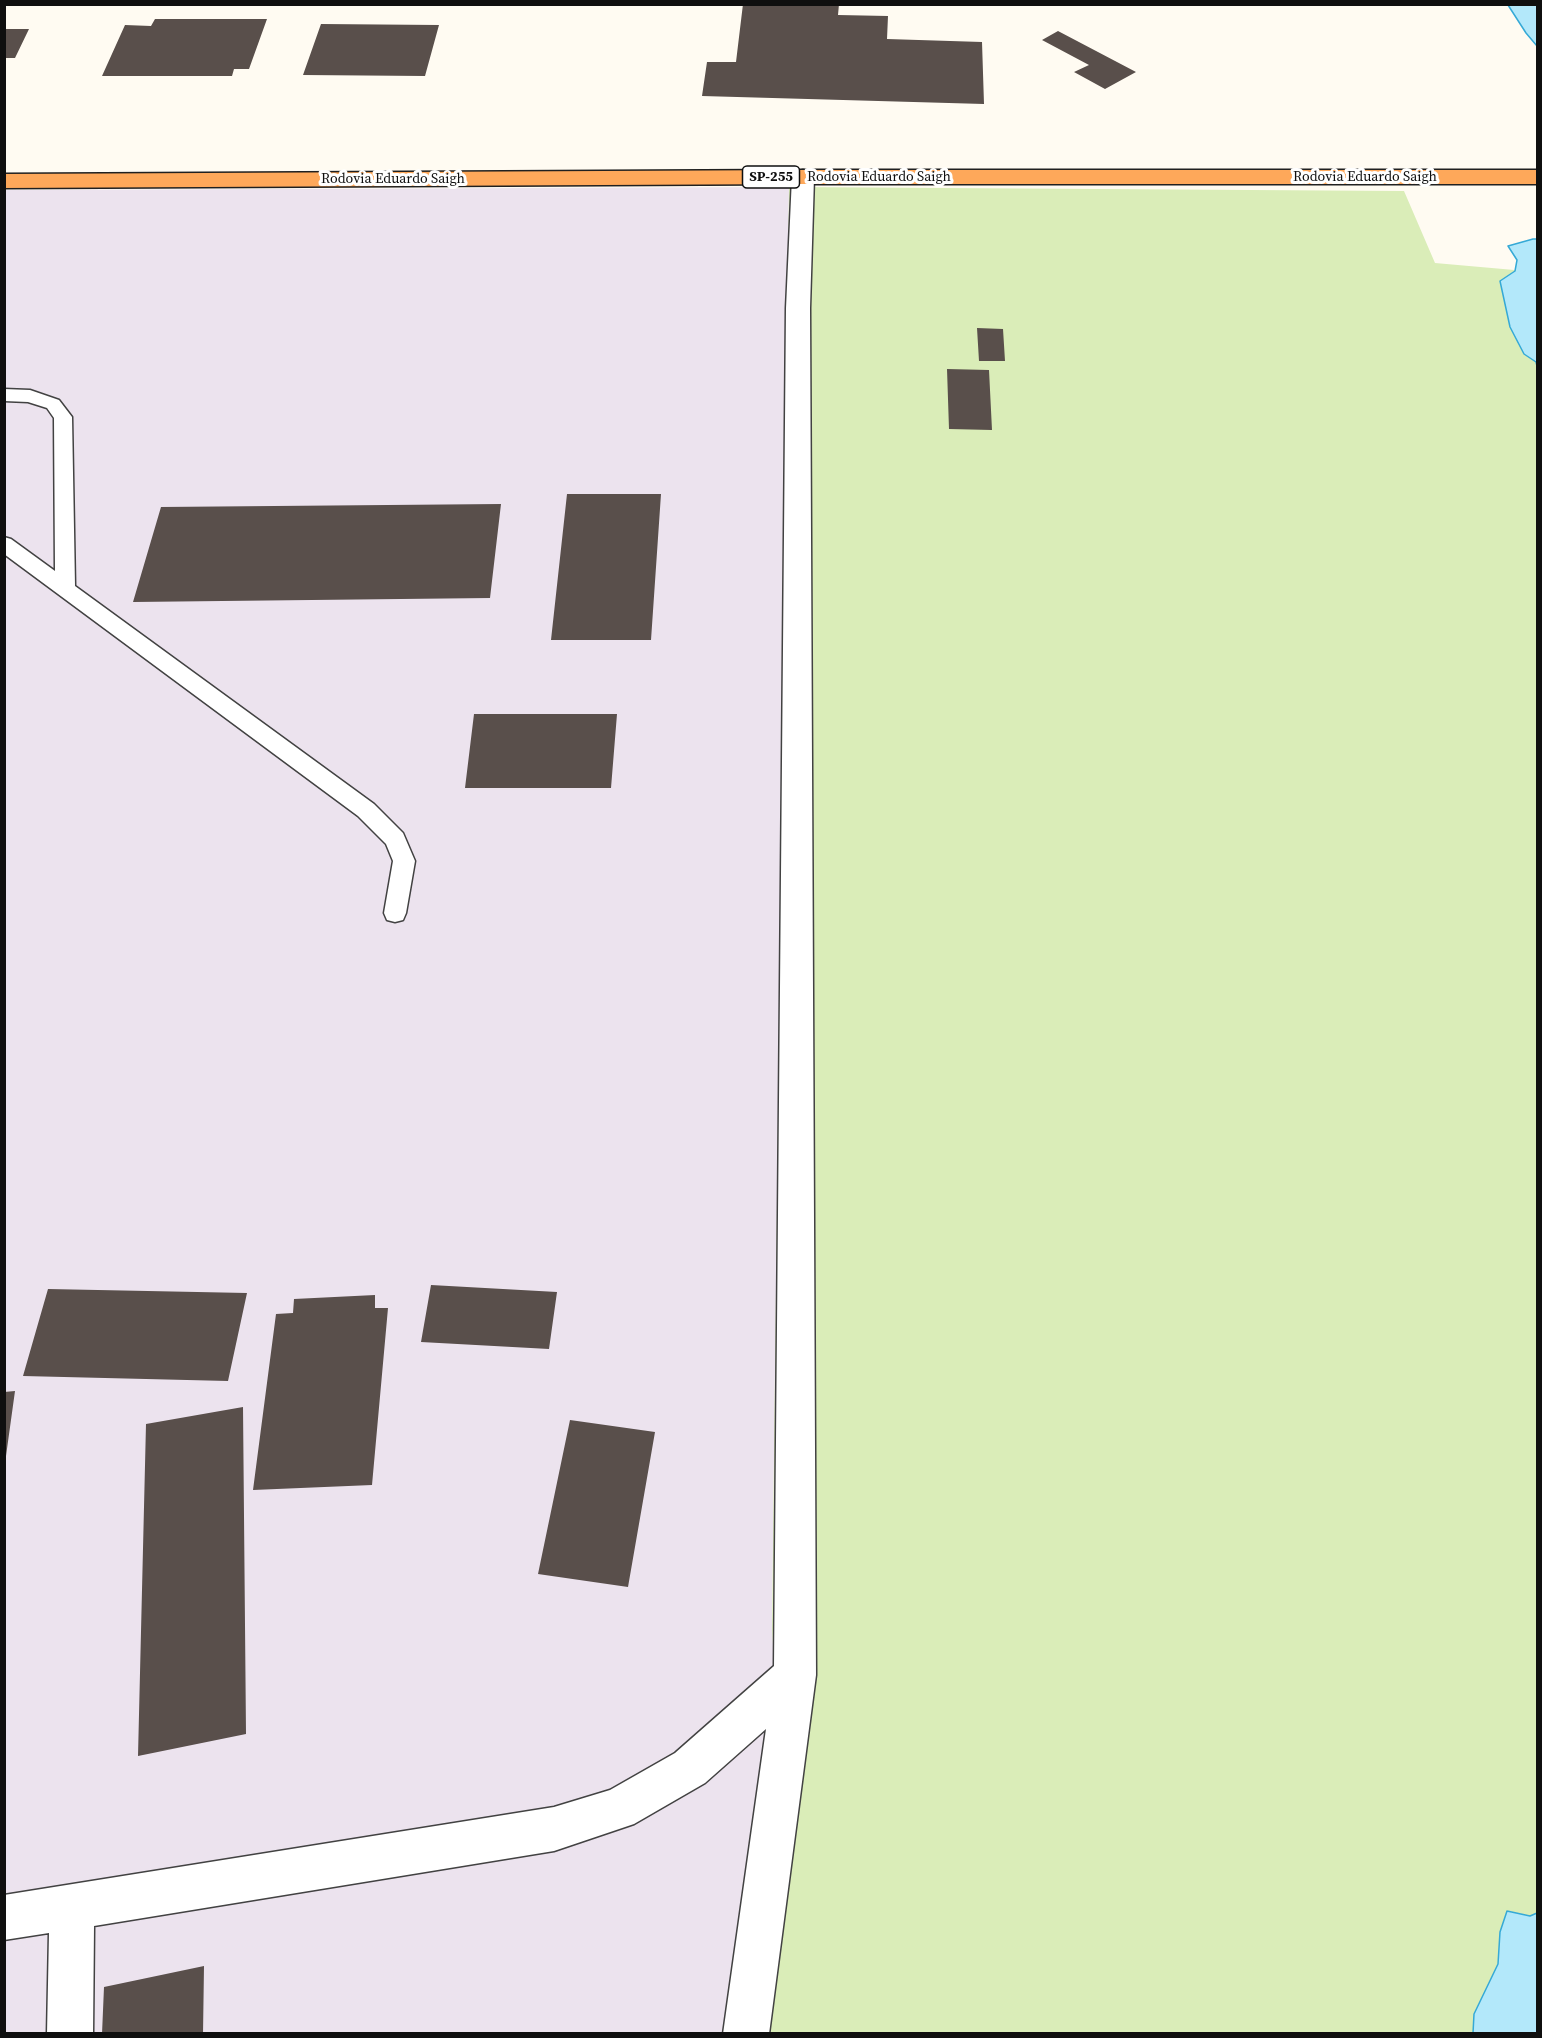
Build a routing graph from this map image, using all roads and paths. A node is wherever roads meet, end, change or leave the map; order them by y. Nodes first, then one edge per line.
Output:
1 (803, 177) junction
2 (1538, 177) edge
3 (4, 182) edge
4 (4, 395) edge
5 (4, 544) edge
6 (65, 588) junction
7 (395, 912) dead end
8 (795, 1675) junction
9 (72, 1909) junction
10 (4, 1918) edge
11 (70, 2034) edge
12 (746, 2034) edge

1 - 2 highway, Rodovia Eduardo Saigh / SP-255
1 - 3 highway, Rodovia Eduardo Saigh / SP-255
1 - 8 street
4 - 6 lane
5 - 6 lane
6 - 7 lane
8 - 9 street
8 - 12 street
9 - 10 street
9 - 11 street

